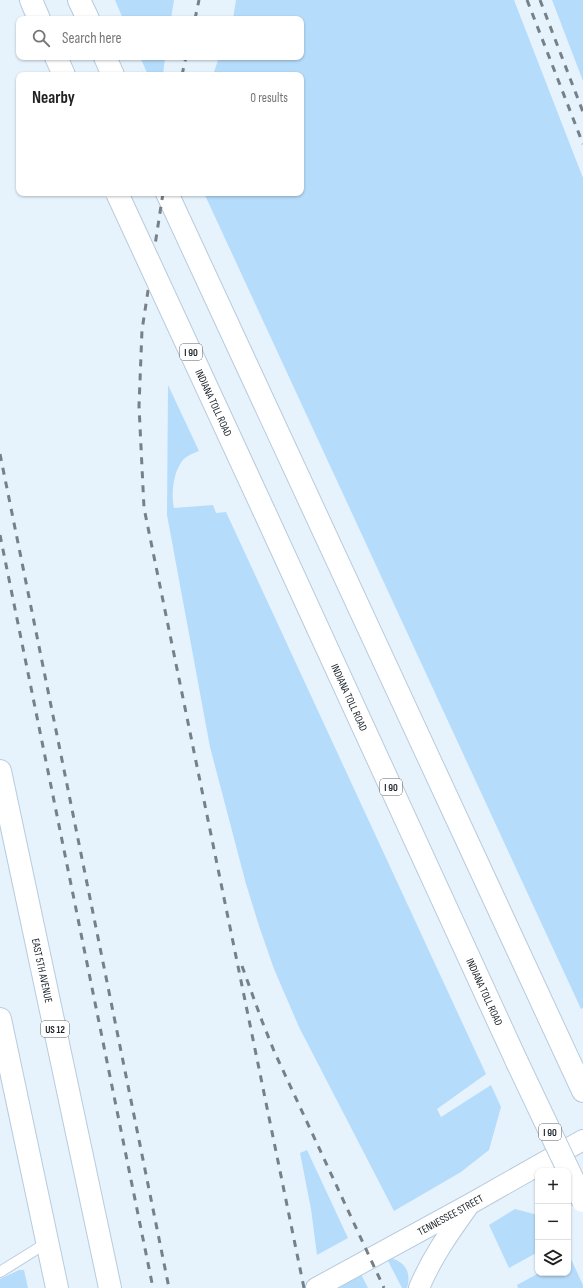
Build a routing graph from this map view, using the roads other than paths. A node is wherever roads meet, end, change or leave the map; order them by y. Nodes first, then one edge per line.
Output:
1 (30, 0) edge
2 (79, 0) edge
3 (38, 16) edge
4 (87, 16) edge
5 (57, 60) edge
6 (106, 60) edge
7 (63, 72) edge
8 (112, 72) edge
9 (118, 196) edge
10 (168, 196) edge
11 (0, 771) edge
12 (0, 1018) edge
13 (7, 1083) edge
14 (583, 1091) edge
15 (583, 1140) edge
16 (583, 1202) edge
17 (470, 1204) junction
18 (48, 1242) junction
19 (0, 1272) edge
20 (58, 1288) edge
21 (110, 1288) edge
22 (316, 1288) edge
23 (419, 1288) edge

1 - 3 main road
2 - 4 main road
5 - 7 main road
6 - 8 main road
9 - 16 main road, INDIANA TOLL ROAD / I 90, bridge
10 - 14 main road
11 - 21 main road, EAST 5TH AVENUE / US 12
12 - 13 main road
13 - 18 main road
15 - 17 street, TENNESSEE STREET
17 - 22 street, TENNESSEE STREET
17 - 23 street
18 - 19 lane
18 - 20 main road

